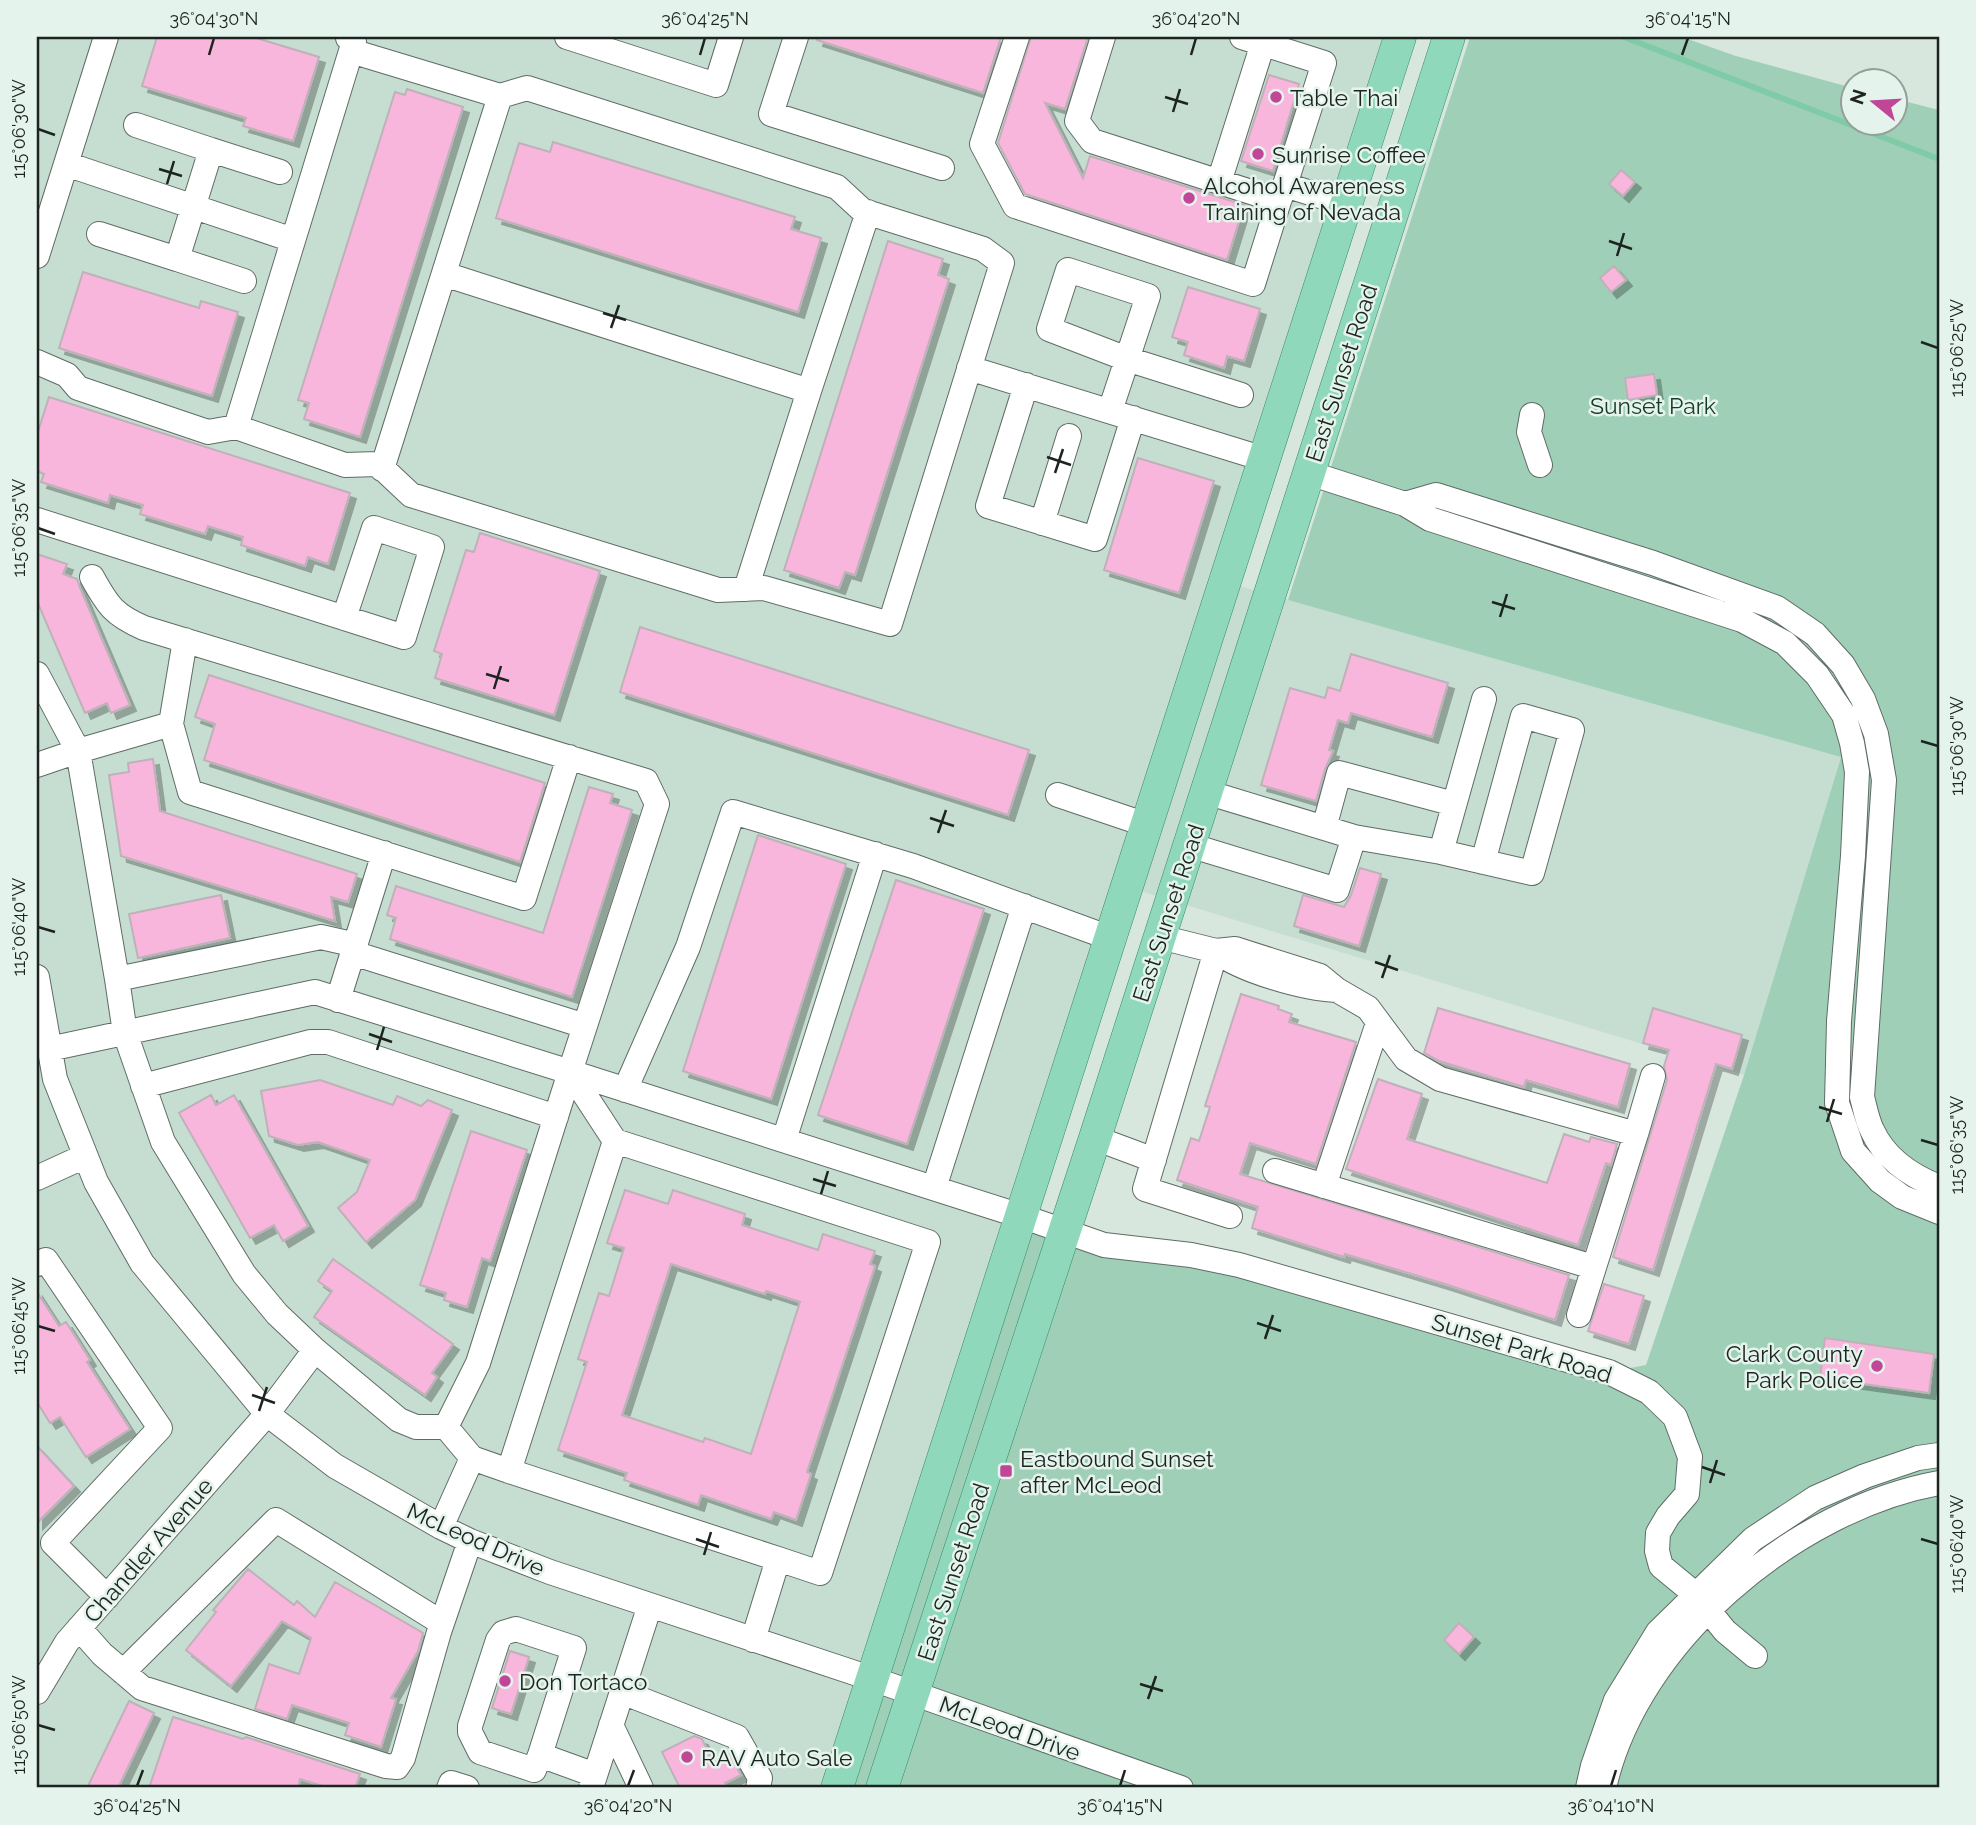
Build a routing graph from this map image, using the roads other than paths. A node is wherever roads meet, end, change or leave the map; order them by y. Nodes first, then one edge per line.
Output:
1 (106, 37) edge
2 (567, 37) edge
3 (731, 37) edge
4 (796, 37) edge
5 (1017, 37) edge
6 (1103, 37) edge
7 (1400, 37) edge
8 (1449, 37) edge
9 (1256, 39) edge
10 (348, 44) edge
11 (500, 96) junction
12 (136, 125) dead end
13 (211, 150) junction
14 (66, 164) junction
15 (942, 168) dead end
16 (280, 172) dead end
17 (1219, 182) junction
18 (1282, 193) junction
19 (1346, 204) junction
20 (194, 207) junction
21 (868, 212) junction
22 (41, 230) edge
23 (99, 234) dead end
24 (293, 240) junction
25 (37, 256) edge
26 (177, 259) junction
27 (444, 274) junction
28 (244, 281) dead end
29 (37, 362) edge
30 (969, 368) junction
31 (1026, 385) junction
32 (809, 391) junction
33 (1241, 395) dead end
34 (1122, 415) junction
35 (236, 427) junction
36 (1069, 436) dead end
37 (1264, 459) junction
38 (382, 469) junction
39 (1309, 473) junction
40 (1405, 503) junction
41 (37, 520) edge
42 (1042, 523) junction
43 (92, 577) dead end
44 (746, 589) junction
45 (344, 618) junction
46 (185, 640) junction
47 (37, 674) edge
48 (1484, 699) dead end
49 (171, 724) junction
50 (78, 751) junction
51 (569, 757) junction
52 (37, 765) edge
53 (1206, 792) junction
54 (1058, 795) dead end
55 (1454, 804) junction
56 (1147, 825) junction
57 (1324, 828) junction
58 (1354, 837) junction
59 (1189, 845) junction
60 (1440, 852) junction
61 (384, 853) junction
62 (874, 854) junction
63 (1483, 862) junction
64 (1024, 906) junction
65 (1160, 937) junction
66 (1110, 939) junction
67 (354, 949) junction
68 (1216, 951) junction
69 (37, 977) edge
70 (117, 979) junction
71 (338, 1000) junction
72 (1377, 1023) junction
73 (585, 1026) junction
74 (125, 1032) junction
75 (49, 1049) junction
76 (570, 1072) junction
77 (1653, 1076) dead end
78 (143, 1086) junction
79 (625, 1090) junction
80 (556, 1117) junction
81 (1636, 1134) junction
82 (1096, 1138) junction
83 (784, 1140) junction
84 (615, 1141) junction
85 (85, 1156) junction
86 (1154, 1160) junction
87 (1275, 1171) dead end
88 (37, 1178) edge
89 (1324, 1185) junction
90 (1939, 1187) edge
91 (934, 1188) junction
92 (1939, 1212) edge
93 (1021, 1216) junction
94 (1230, 1216) dead end
95 (1065, 1231) junction
96 (37, 1264) edge
97 (1593, 1266) junction
98 (1579, 1315) dead end
99 (315, 1350) junction
100 (267, 1415) junction
101 (446, 1427) junction
102 (1939, 1455) edge
103 (472, 1458) junction
104 (509, 1471) junction
105 (1939, 1483) edge
106 (441, 1527) junction
107 (470, 1541) junction
108 (45, 1552) edge
109 (778, 1559) junction
110 (107, 1597) junction
111 (1702, 1603) junction
112 (650, 1605) junction
113 (442, 1623) junction
114 (79, 1628) junction
115 (753, 1640) junction
116 (1755, 1656) dead end
117 (45, 1660) edge
118 (123, 1672) junction
119 (873, 1679) junction
120 (37, 1692) edge
121 (622, 1692) junction
122 (913, 1694) junction
123 (611, 1725) junction
124 (540, 1755) junction
125 (593, 1782) edge
126 (449, 1788) edge
127 (467, 1788) edge
128 (641, 1788) edge
129 (758, 1788) edge
130 (837, 1788) edge
131 (882, 1788) edge
132 (1181, 1788) edge
133 (1588, 1788) edge
134 (1604, 1788) edge

1 - 14 street
2 - 3 street
4 - 15 street
5 - 18 street
6 - 17 street
7 - 19 main road, East Sunset Road
8 - 39 main road, East Sunset Road
9 - 17 street
9 - 18 street
10 - 11 street
10 - 24 street
11 - 21 street
11 - 27 street
12 - 13 street
13 - 16 street
13 - 20 street
14 - 20 street
14 - 22 street
17 - 18 street
18 - 19 street
19 - 37 main road, East Sunset Road
20 - 24 street
20 - 26 street
21 - 30 street
21 - 32 street
22 - 25 street
23 - 26 street
24 - 35 street
26 - 28 street
27 - 32 street
27 - 38 street
29 - 35 street
30 - 31 street
30 - 44 street
31 - 34 street
31 - 42 street
32 - 44 street
33 - 34 street
34 - 37 street
34 - 42 street
35 - 38 street
36 - 42 street
37 - 39 main road
37 - 56 main road, East Sunset Road
38 - 44 street
39 - 40 street
39 - 53 main road, East Sunset Road
40 - 90 street
40 - 92 street
41 - 45 street
43 - 46 street
45 - 45 street
46 - 49 street
46 - 51 street
47 - 50 street
48 - 55 street
49 - 50 street
49 - 61 street
50 - 52 street
50 - 70 street
51 - 61 street
51 - 73 street
53 - 57 street
53 - 59 main road, East Sunset Road
54 - 56 street
55 - 57 street
55 - 60 street
56 - 66 main road, East Sunset Road
57 - 58 street
58 - 59 street
58 - 60 street
59 - 65 main road, East Sunset Road
60 - 63 street
61 - 67 street
62 - 64 street
62 - 79 street
62 - 83 street
63 - 63 street
64 - 66 street
64 - 91 street
65 - 68 street
65 - 82 main road, East Sunset Road
66 - 93 main road, East Sunset Road
67 - 70 street
67 - 71 street
67 - 73 street
68 - 72 street
68 - 86 street
69 - 75 street, McLeod Drive
70 - 74 street
71 - 74 street, Sunset Park Road
71 - 76 street, Sunset Park Road
72 - 81 street
72 - 89 street
73 - 76 street
74 - 75 street, Sunset Park Road
74 - 78 street
75 - 85 street, McLeod Drive
76 - 79 street, Sunset Park Road
76 - 80 street
76 - 84 street
77 - 81 street
78 - 80 street
78 - 99 street
79 - 83 street, Sunset Park Road
80 - 101 street
81 - 97 street
82 - 86 street
82 - 95 main road, East Sunset Road
83 - 91 street, Sunset Park Road
84 - 104 street
84 - 109 street
85 - 88 street
85 - 100 street, McLeod Drive
86 - 94 street
87 - 89 street
89 - 97 street
91 - 93 street, Sunset Park Road
93 - 95 street, Sunset Park Road
93 - 119 main road, East Sunset Road
95 - 111 street, Sunset Park Road
95 - 122 main road, East Sunset Road
96 - 108 street
97 - 98 street
99 - 100 street, Chandler Avenue
99 - 101 street
100 - 106 street, McLeod Drive
100 - 110 street, Chandler Avenue
101 - 103 street
102 - 111 street
103 - 104 street
103 - 106 street
104 - 109 street
105 - 111 street
106 - 107 street, McLeod Drive
107 - 112 street, McLeod Drive
107 - 113 street
108 - 110 street
109 - 115 street
110 - 114 street, Chandler Avenue
111 - 116 street, Sunset Park Road
111 - 133 street
111 - 134 street
112 - 115 street, McLeod Drive
112 - 121 street
113 - 118 street
113 - 118 street
114 - 117 street, Chandler Avenue
114 - 118 street
115 - 119 street, McLeod Drive
117 - 120 street, Chandler Avenue
119 - 122 street, McLeod Drive
119 - 130 main road, East Sunset Road
121 - 123 street
121 - 129 street
122 - 131 main road, East Sunset Road
122 - 132 street, McLeod Drive
123 - 125 street
123 - 128 street
124 - 124 street
124 - 125 street
126 - 127 street

